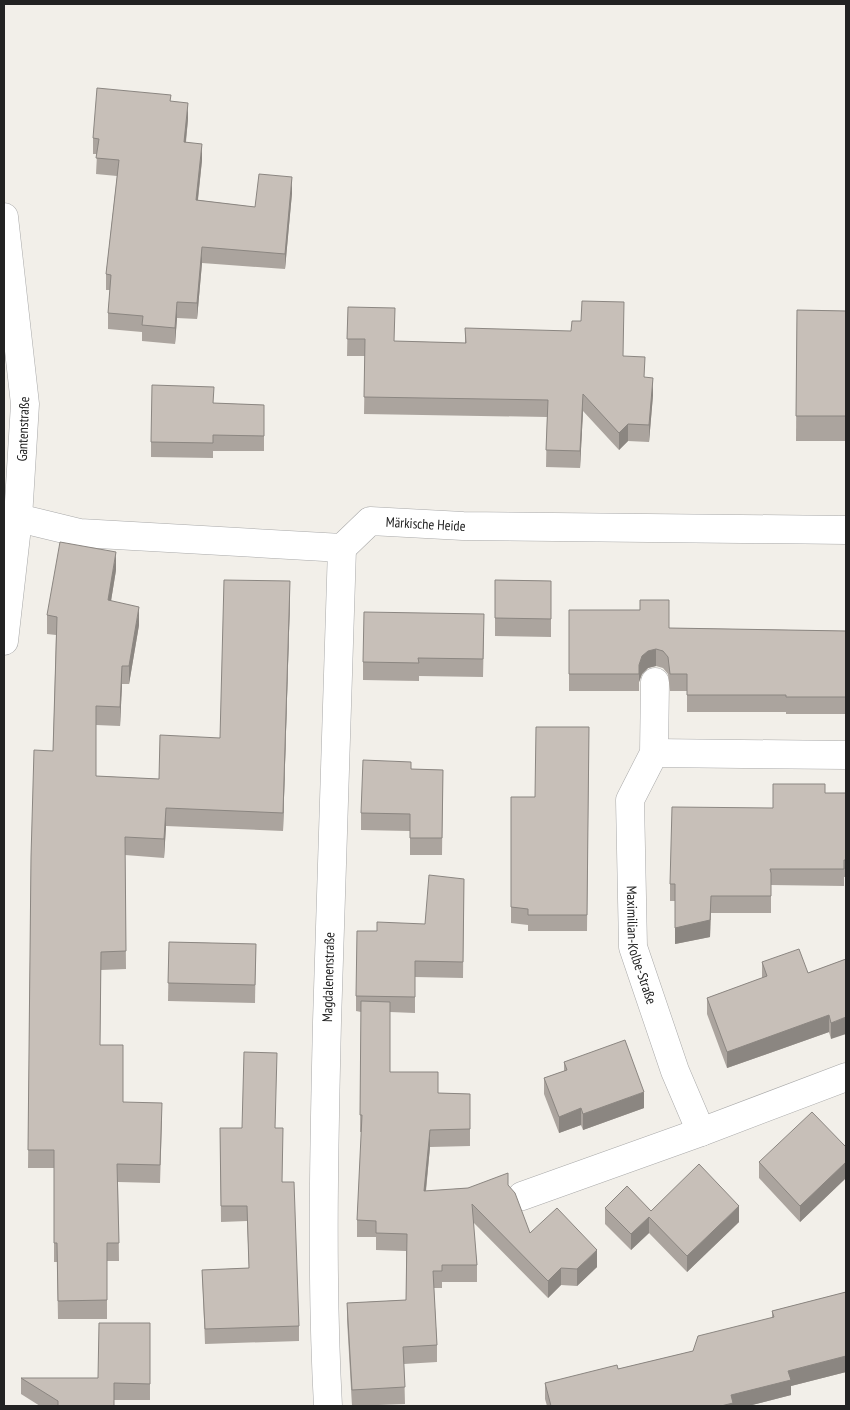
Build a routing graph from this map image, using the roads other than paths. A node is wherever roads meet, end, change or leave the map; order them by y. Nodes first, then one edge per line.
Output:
1 (4, 217) edge
2 (11, 517) edge
3 (846, 530) edge
4 (342, 548) junction
5 (4, 641) edge
6 (655, 682) dead end
7 (654, 754) junction
8 (846, 755) edge
9 (846, 1076) edge
10 (701, 1132) junction
11 (522, 1196) dead end
12 (328, 1406) edge

1 - 2 street, Gantenstraße
2 - 4 street
2 - 5 street, Gantenstraße
3 - 4 street, Märkische Heide
4 - 12 street, Magdalenenstraße
6 - 7 street, Maximilian-Kolbe-Straße
7 - 8 street
7 - 10 street, Maximilian-Kolbe-Straße
9 - 10 street
10 - 11 street

